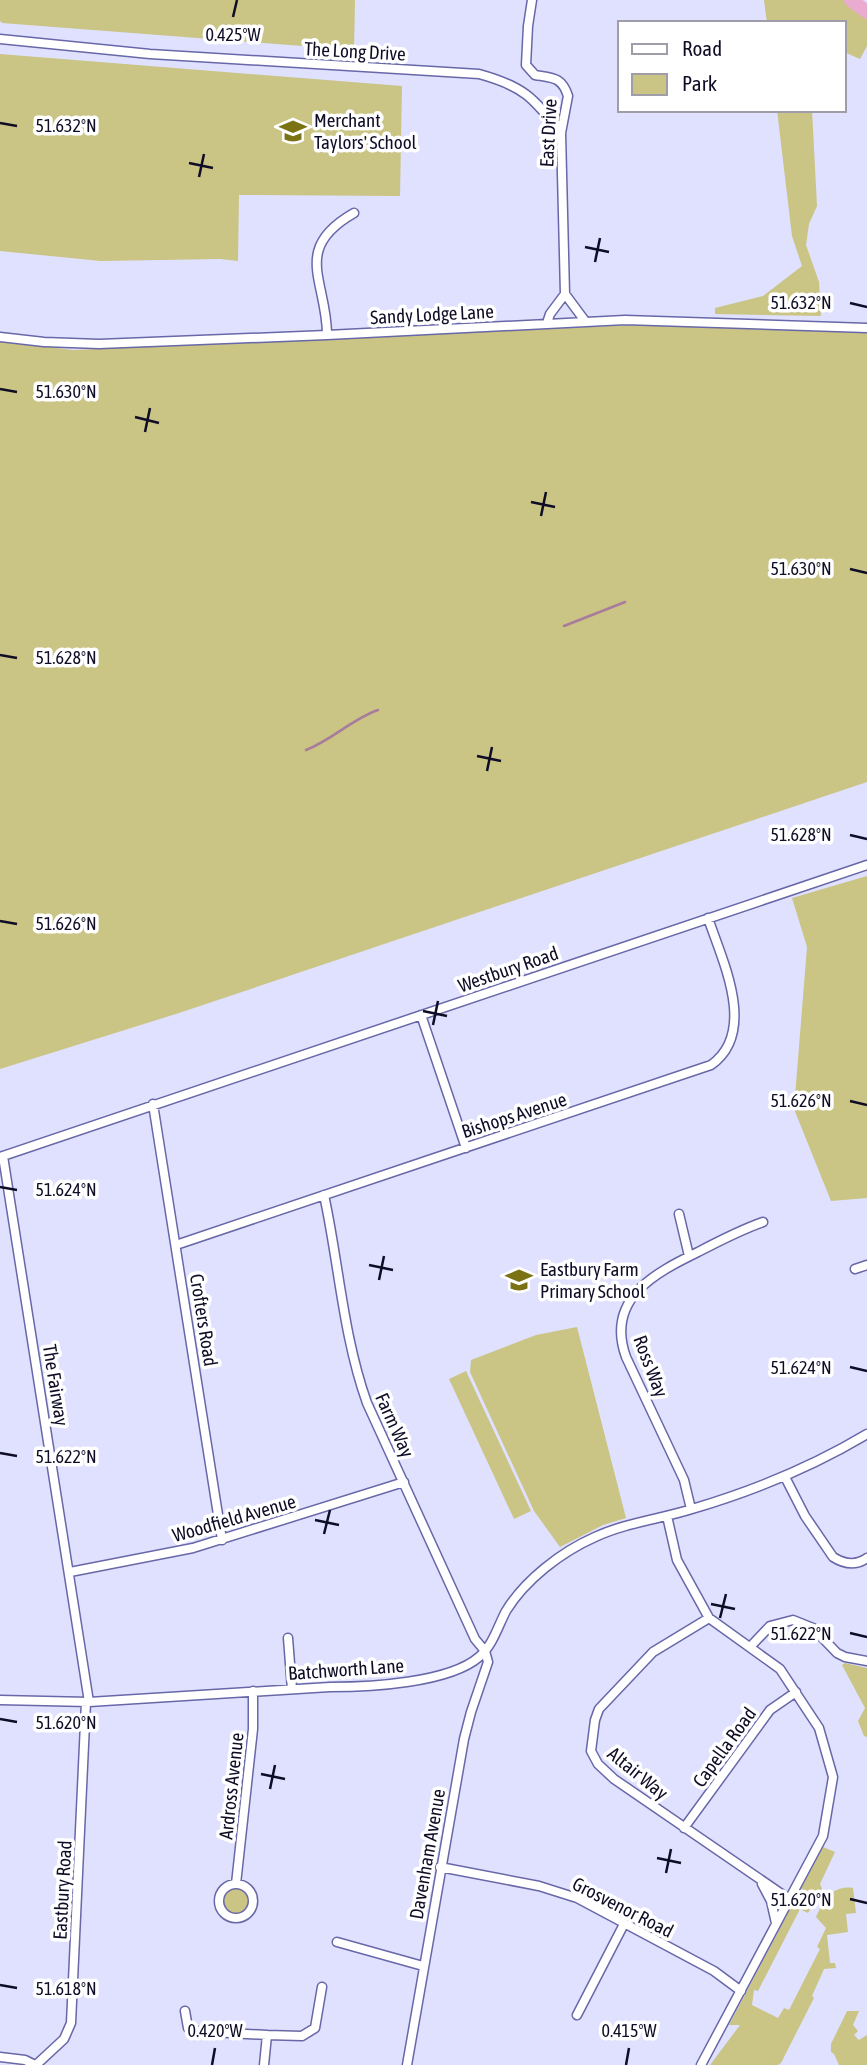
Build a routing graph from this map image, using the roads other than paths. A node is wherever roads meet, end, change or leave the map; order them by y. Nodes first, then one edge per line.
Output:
1 (532, 0) edge
2 (0, 39) edge
3 (561, 133) junction
4 (354, 213) dead end
5 (565, 293) junction
6 (585, 321) junction
7 (547, 323) junction
8 (867, 328) edge
9 (327, 335) junction
10 (0, 337) edge
11 (867, 866) edge
12 (708, 918) junction
13 (421, 1015) junction
14 (153, 1104) junction
15 (466, 1148) junction
16 (2, 1156) edge
17 (324, 1195) junction
18 (679, 1214) dead end
19 (763, 1222) dead end
20 (176, 1245) junction
21 (689, 1256) junction
22 (867, 1265) edge
23 (855, 1269) dead end
24 (867, 1434) edge
25 (785, 1476) junction
26 (404, 1482) junction
27 (691, 1509) junction
28 (667, 1516) junction
29 (222, 1540) junction
30 (867, 1558) edge
31 (70, 1572) junction
32 (709, 1618) junction
33 (288, 1638) dead end
34 (751, 1646) junction
35 (485, 1651) junction
36 (867, 1661) edge
37 (292, 1689) junction
38 (253, 1691) junction
39 (796, 1692) junction
40 (0, 1700) edge
41 (87, 1702) junction
42 (684, 1828) junction
43 (440, 1867) junction
44 (760, 1881) junction
45 (236, 1884) junction
46 (789, 1899) junction
47 (624, 1923) junction
48 (776, 1923) junction
49 (337, 1942) dead end
50 (423, 1966) junction
51 (322, 1987) dead end
52 (741, 1991) junction
53 (185, 2011) dead end
54 (577, 2015) dead end
55 (267, 2035) junction
56 (0, 2057) edge
57 (36, 2065) edge
58 (264, 2065) edge
59 (407, 2065) edge
60 (701, 2065) edge

1 - 3 street, East Drive
2 - 3 street, The Long Drive
3 - 5 street, East Drive
4 - 9 street
5 - 6 street
5 - 7 street
6 - 7 street, Sandy Lodge Lane
6 - 8 street, Sandy Lodge Lane
7 - 9 street, Sandy Lodge Lane
9 - 10 street, Sandy Lodge Lane
11 - 12 street, Westbury Road
12 - 13 street, Westbury Road
12 - 15 street, Bishops Avenue
13 - 14 street, Westbury Road
13 - 15 street
14 - 16 street, Westbury Road
14 - 20 street, Crofters Road
15 - 17 street, Bishops Avenue
16 - 31 street, The Fairway
17 - 20 street, Bishops Avenue
17 - 26 street, Farm Way
18 - 21 street
19 - 21 street, Ross Way
20 - 29 street, Crofters Road
21 - 27 street, Ross Way
22 - 23 street
24 - 25 street, Batchworth Lane
25 - 27 street, Batchworth Lane
25 - 30 street
26 - 29 street, Woodfield Avenue
26 - 35 street, Farm Way
27 - 28 street, Batchworth Lane
28 - 32 street
28 - 35 street, Batchworth Lane
29 - 31 street, Woodfield Avenue
31 - 41 street, The Fairway
32 - 34 street
32 - 42 street, Altair Way
33 - 37 street
34 - 36 street
34 - 39 street
35 - 37 street, Batchworth Lane
35 - 43 street, Davenham Avenue
37 - 38 street, Batchworth Lane
38 - 41 street, Batchworth Lane
38 - 45 street, Ardross Avenue
39 - 42 street, Capella Road
39 - 46 street
40 - 41 street, Batchworth Lane
41 - 57 street, Eastbury Road
42 - 44 street, Altair Way
43 - 47 street, Grosvenor Road
43 - 50 street, Davenham Avenue
44 - 46 street, Altair Way
44 - 48 street
45 - 45 street, Ardross Avenue
46 - 48 street
47 - 52 street, Grosvenor Road
47 - 54 street
48 - 52 street
49 - 50 street
50 - 59 street, Davenham Avenue
51 - 55 street
52 - 60 street
53 - 55 street
55 - 58 street
56 - 57 street

